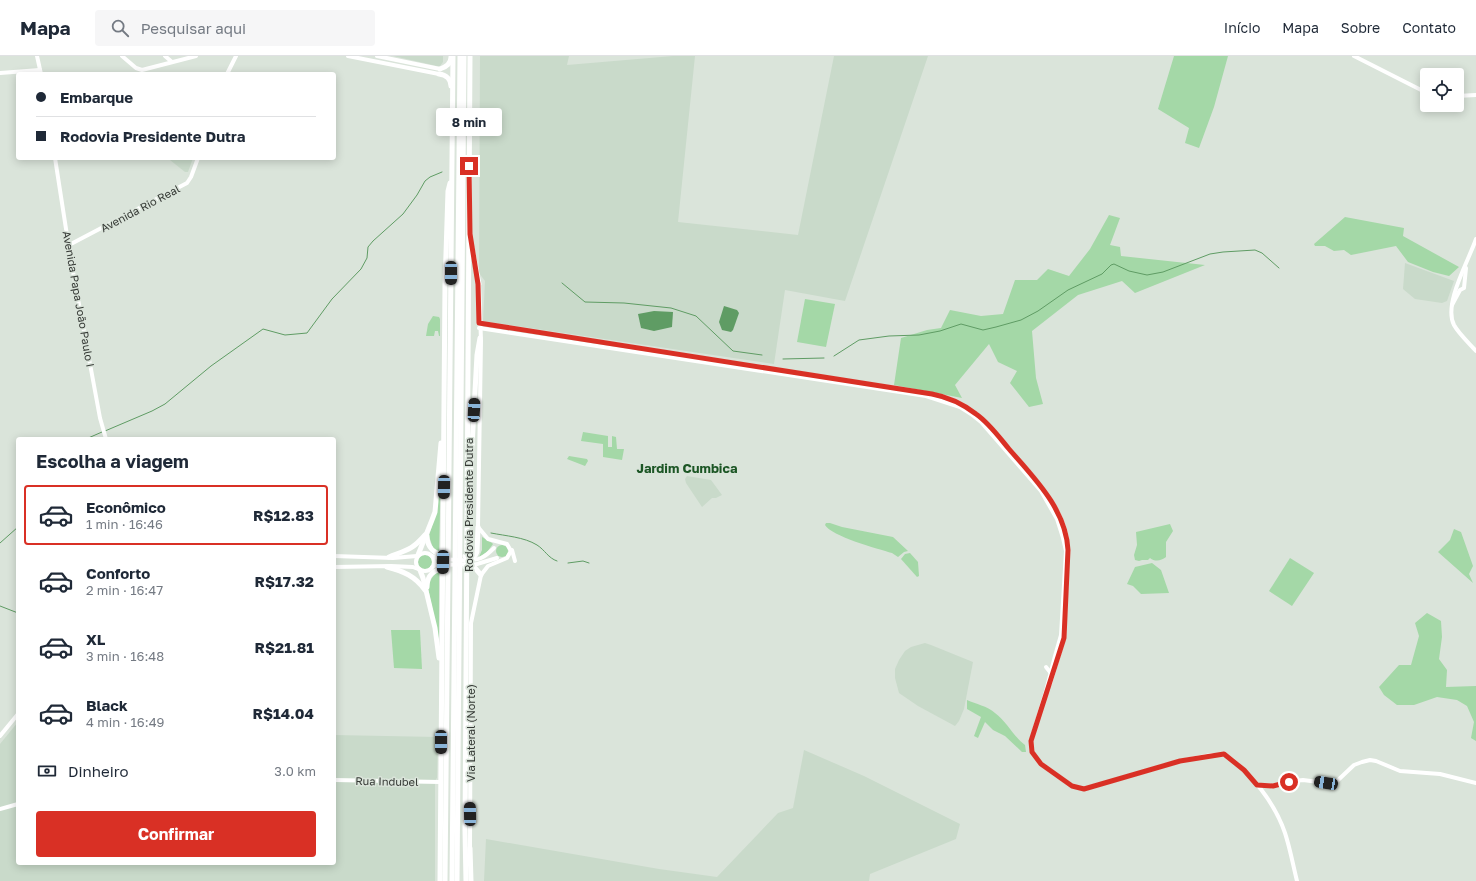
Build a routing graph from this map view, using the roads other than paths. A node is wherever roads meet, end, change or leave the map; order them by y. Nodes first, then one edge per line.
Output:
1 (122, 56) edge
2 (165, 56) edge
3 (196, 56) edge
4 (236, 56) edge
5 (348, 56) edge
6 (377, 56) edge
7 (452, 56) edge
8 (460, 56) edge
9 (464, 56) edge
10 (470, 56) edge
11 (1354, 56) edge
12 (38, 57) edge
13 (172, 62) junction
14 (27, 71) joint
15 (40, 72) edge
16 (229, 72) edge
17 (439, 72) junction
18 (0, 73) edge
19 (1420, 89) edge
20 (1476, 95) edge
21 (1464, 96) edge
22 (453, 114) junction
23 (55, 160) edge
24 (197, 160) edge
25 (452, 178) junction
26 (470, 234) junction
27 (1476, 239) edge
28 (69, 245) junction
29 (1466, 266) junction
30 (478, 284) joint
31 (1463, 284) junction
32 (1457, 285) junction
33 (1460, 290) junction
34 (1451, 307) junction
35 (479, 325) junction
36 (480, 338) junction
37 (1476, 351) edge
38 (444, 427) junction
39 (105, 437) edge
40 (467, 504) junction
41 (478, 527) junction
42 (427, 533) junction
43 (499, 542) junction
44 (446, 548) junction
45 (458, 548) junction
46 (494, 548) junction
47 (510, 548) junction
48 (336, 556) edge
49 (418, 556) junction
50 (432, 556) junction
51 (389, 557) junction
52 (499, 558) junction
53 (515, 561) dead end
54 (336, 566) edge
55 (387, 567) junction
56 (432, 567) junction
57 (419, 569) junction
58 (481, 575) junction
59 (445, 577) junction
60 (457, 577) junction
61 (427, 593) junction
62 (1054, 664) junction
63 (1046, 667) dead end
64 (1050, 672) junction
65 (442, 673) junction
66 (1046, 691) junction
67 (16, 716) edge
68 (0, 736) edge
69 (336, 780) edge
70 (440, 782) junction
71 (1476, 784) edge
72 (1257, 785) junction
73 (1273, 786) junction
74 (1263, 792) junction
75 (16, 805) edge
76 (0, 809) edge
77 (470, 848) joint
78 (457, 851) junction
79 (440, 881) edge
80 (445, 881) edge
81 (452, 881) edge
82 (457, 881) edge
83 (460, 881) edge
84 (466, 881) edge
85 (471, 881) edge
86 (1296, 881) edge

1 - 13 street
2 - 13 street
3 - 13 street
4 - 16 street
5 - 17 street
6 - 17 street
7 - 17 highway
7 - 22 highway
8 - 45 highway, Rodovia Presidente Dutra
9 - 45 highway, Rodovia Presidente Dutra
10 - 26 highway, Rodovia Presidente Dutra
11 - 19 street
12 - 15 street
14 - 15 street
14 - 18 street
17 - 22 highway
20 - 21 street
22 - 25 highway
23 - 28 street, Avenida Papa João Paulo I
24 - 28 street, Avenida Rio Real
25 - 38 highway
25 - 44 highway
26 - 30 highway
26 - 40 highway, Rodovia Presidente Dutra
27 - 29 street
28 - 39 street, Avenida Papa João Paulo I
29 - 31 street
29 - 32 street
30 - 35 street
31 - 32 street
31 - 33 street
32 - 33 street
32 - 34 street
33 - 34 street
34 - 37 street
35 - 36 street
35 - 62 street
36 - 40 highway
36 - 41 street
38 - 42 highway
38 - 44 highway
40 - 84 highway, Rodovia Presidente Dutra
41 - 42 highway
41 - 43 street
42 - 49 highway
42 - 51 highway
43 - 46 street
43 - 47 street
44 - 59 highway
45 - 60 highway, Rodovia Presidente Dutra
46 - 50 street
46 - 52 street
47 - 52 street
47 - 53 street
48 - 51 street
49 - 50 street
49 - 51 street
49 - 57 street
50 - 56 street
52 - 56 street
52 - 58 street
54 - 55 street
55 - 57 street
55 - 61 highway
56 - 57 street
57 - 61 highway
58 - 61 highway
58 - 77 street, Via Lateral (Norte)
59 - 65 highway
59 - 80 highway
60 - 78 highway, Rodovia Presidente Dutra
60 - 81 highway, Rodovia Presidente Dutra
61 - 65 highway
62 - 64 street
62 - 66 street
63 - 64 street
64 - 66 street
65 - 70 highway
66 - 72 street
67 - 68 street
69 - 70 street, Rua Indubel
70 - 79 highway
71 - 73 street
72 - 73 street
72 - 74 street
73 - 74 street
74 - 86 street
75 - 76 street
77 - 85 highway
78 - 82 highway, Rodovia Presidente Dutra
78 - 83 highway

